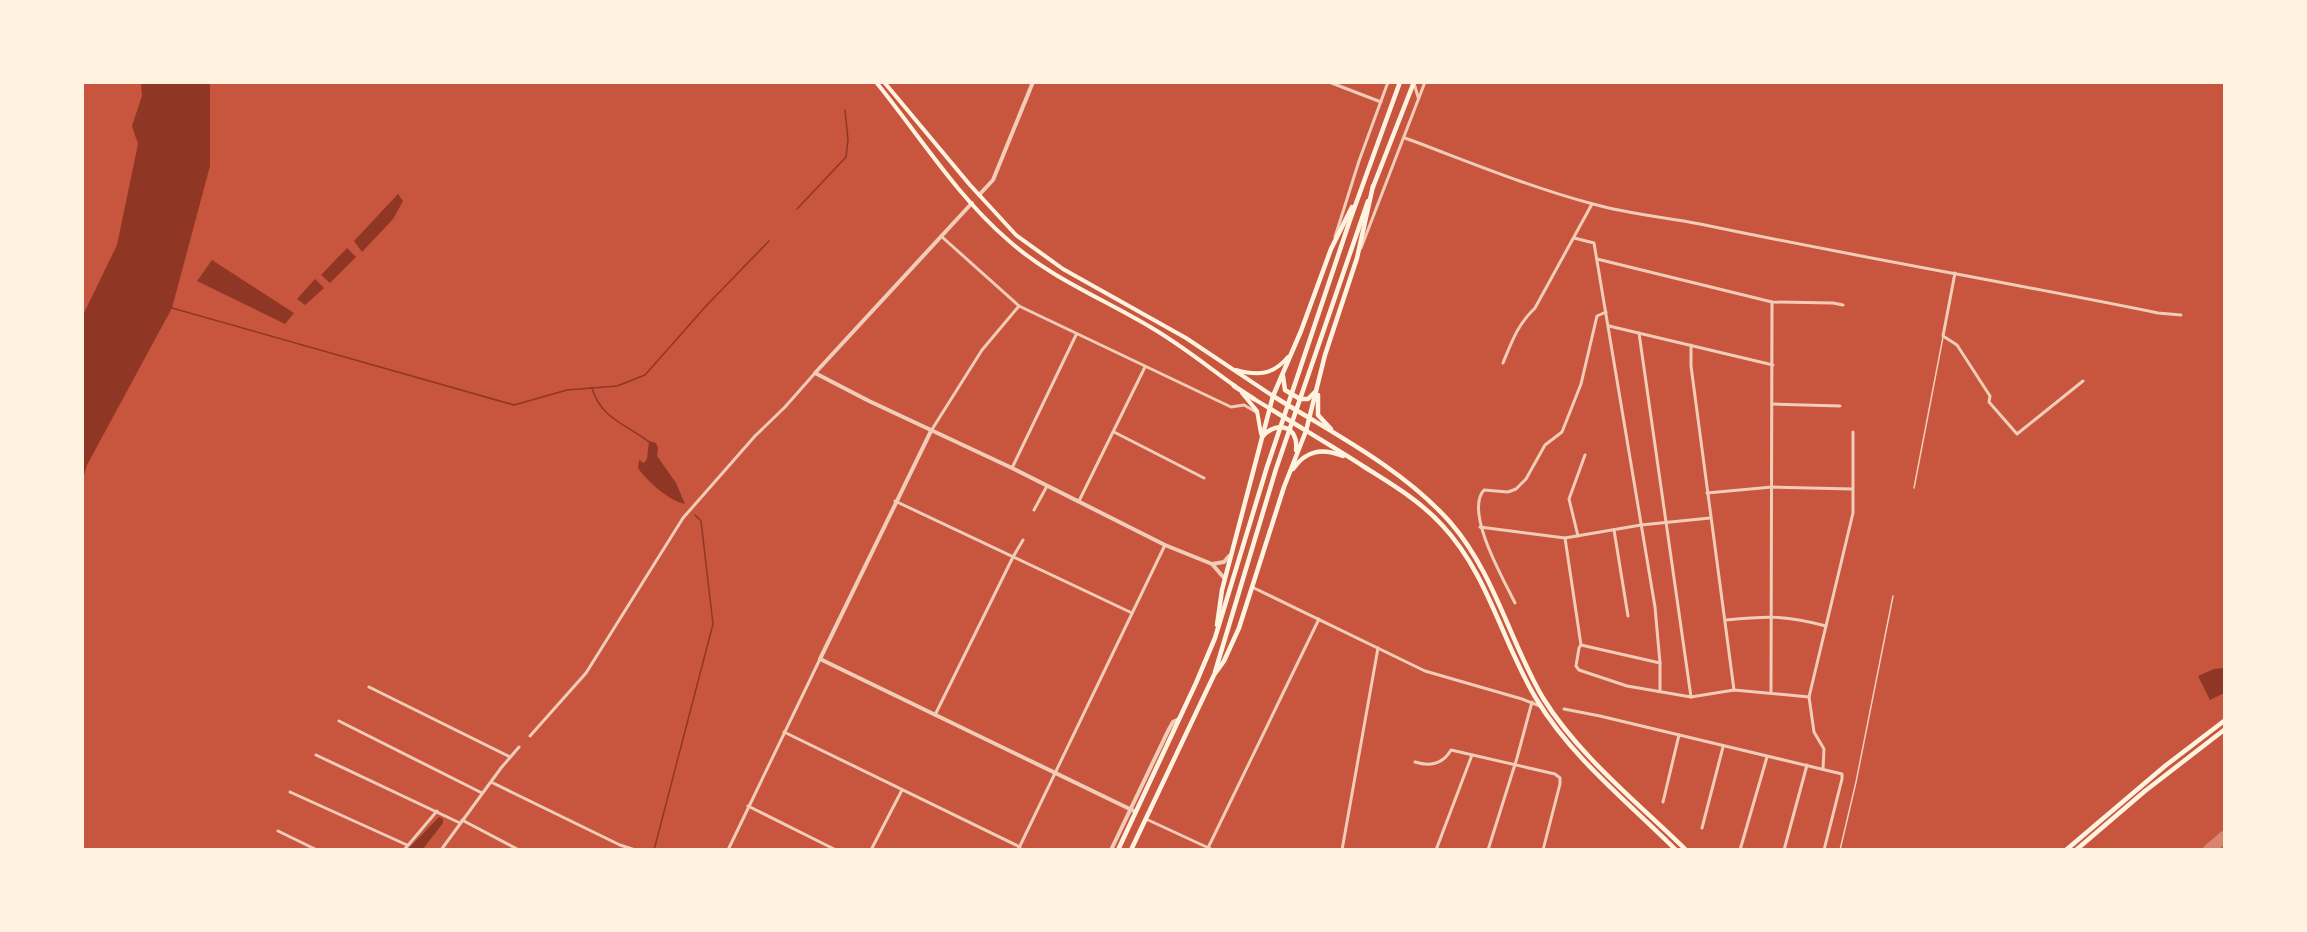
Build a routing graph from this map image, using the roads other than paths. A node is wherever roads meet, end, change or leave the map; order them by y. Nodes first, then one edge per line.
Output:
1 (876, 82) edge
2 (884, 82) edge
3 (1033, 82) edge
4 (1329, 82) edge
5 (1388, 82) edge
6 (1400, 82) edge
7 (1425, 82) edge
8 (1414, 83) edge
9 (1419, 99) junction
10 (1381, 102) junction
11 (1405, 138) junction
12 (1373, 186) junction
13 (1362, 188) junction
14 (979, 195) junction
15 (972, 203) junction
16 (1592, 204) junction
17 (941, 236) junction
18 (1574, 238) junction
19 (1331, 249) junction
20 (1357, 258) junction
21 (1597, 259) junction
22 (1955, 273) junction
23 (1772, 302) junction
24 (1843, 305) dead end
25 (1019, 306) junction
26 (1606, 312) junction
27 (2181, 315) dead end
28 (1609, 326) junction
29 (1639, 333) junction
30 (1076, 335) junction
31 (1943, 336) junction
32 (1691, 345) junction
33 (1294, 349) junction
34 (1503, 363) dead end
35 (1773, 365) junction
36 (1145, 367) junction
37 (1231, 369) junction
38 (1284, 370) junction
39 (815, 373) junction
40 (2084, 381) dead end
41 (1234, 386) junction
42 (1318, 386) junction
43 (1273, 396) junction
44 (1254, 399) joint
45 (1772, 404) junction
46 (1840, 406) dead end
47 (1269, 408) junction
48 (1259, 415) junction
49 (1310, 418) junction
50 (931, 430) junction
51 (1306, 431) junction
52 (1114, 432) junction
53 (1852, 432) dead end
54 (1339, 436) junction
55 (1261, 438) junction
56 (1585, 455) dead end
57 (1295, 459) junction
58 (1357, 462) junction
59 (1012, 468) junction
60 (1288, 476) junction
61 (1204, 478) dead end
62 (1047, 486) junction
63 (1772, 488) junction
64 (1852, 489) junction
65 (1914, 489) dead end
66 (1707, 493) junction
67 (895, 501) junction
68 (1079, 501) junction
69 (1034, 510) dead end
70 (1710, 518) junction
71 (1666, 522) junction
72 (1641, 525) junction
73 (1480, 527) junction
74 (1614, 530) junction
75 (1578, 536) junction
76 (1565, 538) junction
77 (1023, 540) dead end
78 (1165, 545) junction
79 (1232, 551) junction
80 (1013, 557) junction
81 (1212, 564) junction
82 (1225, 580) junction
83 (1252, 586) junction
84 (1893, 596) dead end
85 (1515, 603) dead end
86 (1132, 613) junction
87 (1628, 616) dead end
88 (1770, 616) junction
89 (1319, 618) junction
90 (1726, 620) junction
91 (1826, 626) junction
92 (1216, 634) junction
93 (1581, 645) junction
94 (1378, 648) junction
95 (820, 659) junction
96 (1660, 663) junction
97 (1214, 675) junction
98 (369, 687) dead end
99 (1531, 689) junction
100 (1660, 690) junction
101 (1734, 690) junction
102 (1771, 693) junction
103 (1691, 697) junction
104 (1809, 697) junction
105 (1522, 699) junction
106 (1532, 702) junction
107 (1541, 707) junction
108 (1564, 710) dead end
109 (935, 715) junction
110 (339, 721) dead end
111 (2224, 721) edge
112 (2224, 730) edge
113 (784, 732) junction
114 (1679, 735) junction
115 (530, 736) dead end
116 (519, 747) dead end
117 (1723, 747) junction
118 (316, 755) dead end
119 (1472, 755) junction
120 (1767, 757) junction
121 (510, 758) junction
122 (1415, 762) dead end
123 (1515, 765) junction
124 (1807, 765) junction
125 (1823, 769) junction
126 (1055, 773) junction
127 (491, 782) junction
128 (902, 790) junction
129 (290, 792) dead end
130 (482, 793) junction
131 (1663, 802) dead end
132 (1118, 805) junction
133 (748, 806) junction
134 (1133, 810) junction
135 (437, 811) junction
136 (1125, 819) junction
137 (1146, 819) junction
138 (461, 822) junction
139 (1701, 828) dead end
140 (278, 831) dead end
141 (407, 845) junction
142 (1019, 848) edge
143 (1208, 848) edge
144 (317, 849) edge
145 (404, 849) edge
146 (441, 849) edge
147 (519, 849) edge
148 (635, 849) edge
149 (728, 849) edge
150 (836, 849) edge
151 (871, 849) edge
152 (1111, 849) edge
153 (1118, 849) edge
154 (1131, 849) edge
155 (1214, 849) edge
156 (1342, 849) edge
157 (1436, 849) edge
158 (1488, 849) edge
159 (1543, 849) edge
160 (1676, 849) edge
161 (1686, 849) edge
162 (1740, 849) edge
163 (1784, 849) edge
164 (1824, 849) edge
165 (1840, 849) edge
166 (2066, 849) edge
167 (2076, 849) edge

1 - 15 main road
2 - 14 main road
3 - 14 street
4 - 10 street
5 - 10 street
6 - 13 main road
7 - 9 street
8 - 9 street
8 - 12 main road
9 - 11 street
10 - 19 street
11 - 16 street
11 - 20 street
12 - 20 main road
12 - 97 main road
13 - 19 main road
13 - 92 main road
14 - 15 main road
14 - 37 main road
15 - 17 street
15 - 41 main road
16 - 18 street
16 - 22 street
17 - 25 street
17 - 39 street
18 - 21 street
18 - 34 street
19 - 33 main road
20 - 42 main road
21 - 23 street
21 - 26 street
22 - 27 street
22 - 31 street
23 - 24 street
23 - 35 street
25 - 30 street
25 - 50 street
26 - 28 street
26 - 73 street
28 - 29 street
28 - 72 street
29 - 32 street
29 - 71 street
30 - 36 street
30 - 59 street
31 - 40 street
31 - 65 lane
32 - 35 street
32 - 66 street
33 - 37 main road
33 - 38 main road
35 - 45 street
36 - 48 street
36 - 52 street
37 - 43 main road
38 - 42 main road
38 - 43 main road
39 - 50 street
39 - 115 street
41 - 44 main road
41 - 48 main road
42 - 49 main road
42 - 54 main road
43 - 47 main road
43 - 49 main road
44 - 47 main road
45 - 46 street
45 - 63 street
47 - 51 main road
47 - 55 main road
48 - 55 main road
49 - 51 main road
49 - 54 main road
50 - 59 street
50 - 67 street
51 - 57 main road
51 - 58 main road
52 - 61 street
52 - 68 street
53 - 64 street
54 - 161 main road
55 - 57 main road
55 - 79 main road
56 - 75 street
57 - 60 main road
58 - 60 main road
58 - 99 main road
59 - 62 street
60 - 83 main road
62 - 68 street
62 - 69 street
63 - 64 street
63 - 66 street
63 - 88 street
64 - 91 street
66 - 70 street
67 - 80 street
67 - 95 street
68 - 78 street
70 - 71 street
70 - 90 street
71 - 72 street
71 - 103 street
72 - 74 street
72 - 96 street
73 - 76 street
73 - 85 street
74 - 75 street
74 - 87 street
75 - 76 street
76 - 93 street
77 - 80 street
78 - 81 street
78 - 86 street
79 - 81 street
79 - 82 main road
80 - 86 street
80 - 109 street
81 - 82 street
82 - 92 main road
83 - 89 street
83 - 97 main road
84 - 165 lane
86 - 126 street
88 - 90 street
88 - 91 street
88 - 102 street
89 - 94 street
89 - 143 street
90 - 101 street
91 - 104 street
92 - 134 main road
93 - 96 street
93 - 100 street
94 - 105 street
94 - 156 street
95 - 109 street
95 - 113 street
96 - 100 street
97 - 137 main road
98 - 121 street
99 - 105 street
99 - 107 main road
100 - 103 street
101 - 102 street
101 - 103 street
102 - 104 street
104 - 125 street
105 - 106 street
106 - 107 street
106 - 123 street
107 - 160 main road
108 - 114 street
109 - 126 street
110 - 130 street
111 - 166 main road
112 - 167 main road
113 - 128 street
113 - 133 street
114 - 117 street
114 - 131 street
116 - 121 street
117 - 120 street
117 - 139 street
118 - 135 street
119 - 122 street
119 - 123 street
119 - 157 street
120 - 124 street
120 - 162 street
121 - 127 street
123 - 158 street
123 - 159 street
124 - 125 street
124 - 163 street
125 - 164 street
126 - 132 street
126 - 142 street
127 - 130 street
127 - 148 street
128 - 142 street
128 - 151 street
129 - 141 street
130 - 138 street
132 - 134 street
132 - 136 street
133 - 149 street
133 - 150 street
134 - 136 street
134 - 153 main road
135 - 138 street
135 - 141 street
136 - 152 street
137 - 143 street
137 - 154 main road
138 - 146 street
138 - 147 street
140 - 144 street
141 - 145 street
143 - 155 street

